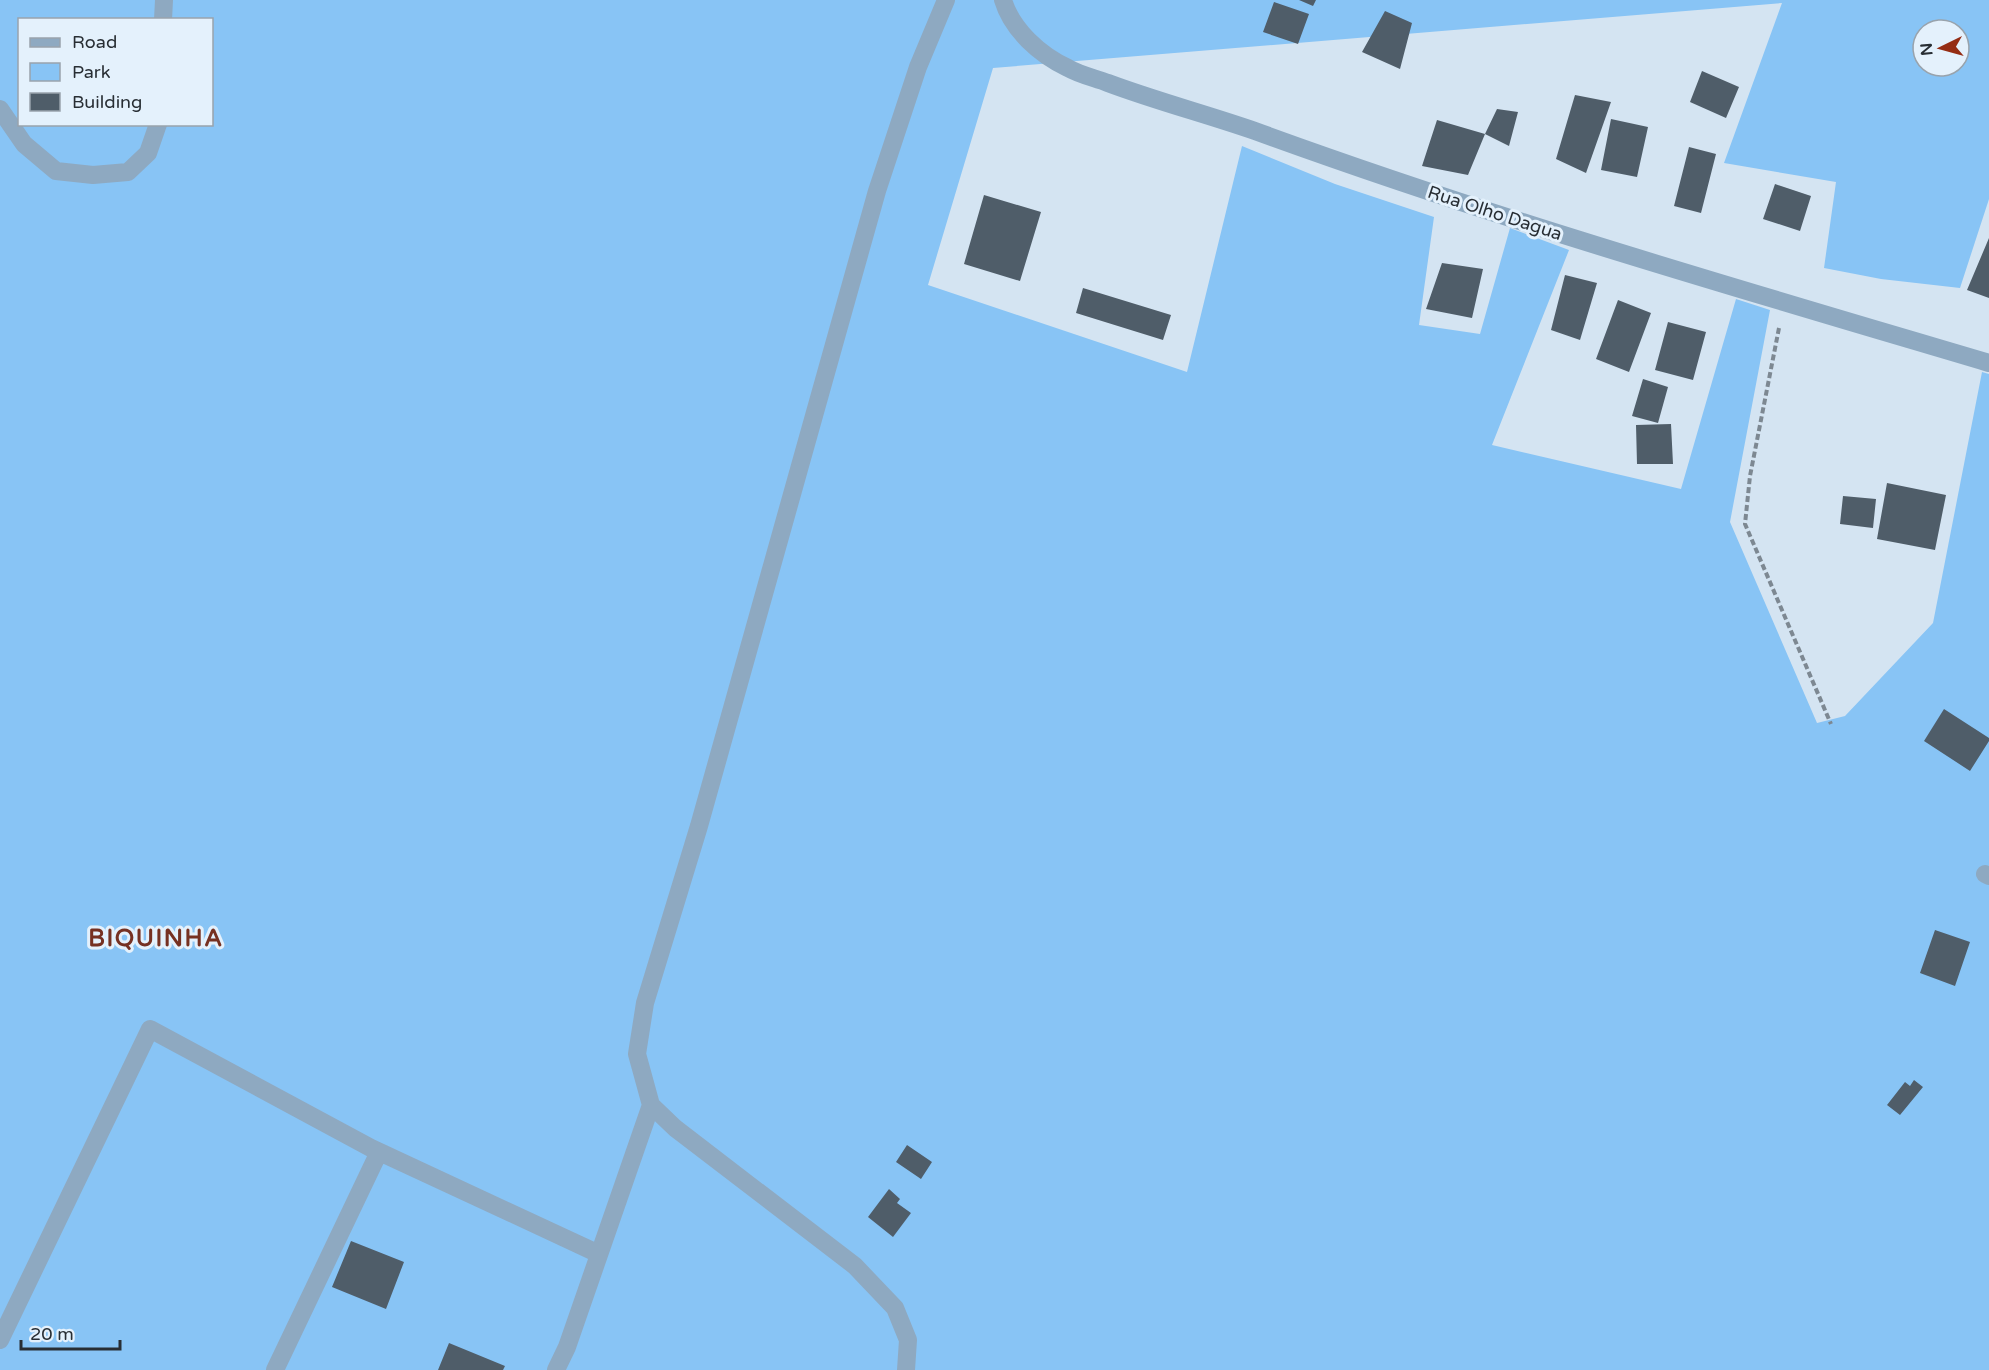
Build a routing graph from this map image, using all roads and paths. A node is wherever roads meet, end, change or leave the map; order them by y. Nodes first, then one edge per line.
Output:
1 (164, 0) edge
2 (946, 0) edge
3 (1004, 0) edge
4 (163, 18) edge
5 (0, 109) edge
6 (157, 126) edge
7 (1784, 302) junction
8 (1989, 363) edge
9 (1831, 724) dead end
10 (651, 1105) junction
11 (379, 1152) junction
12 (599, 1254) junction
13 (0, 1340) edge
14 (275, 1370) edge
15 (556, 1370) edge
16 (906, 1370) edge

1 - 4 street
2 - 10 street
3 - 7 street, Rua Olho Dagua
5 - 6 street
7 - 8 street, Rua Olho Dagua
7 - 9 path
10 - 12 street
10 - 16 street
11 - 12 street
11 - 13 street
11 - 14 street
12 - 15 street

